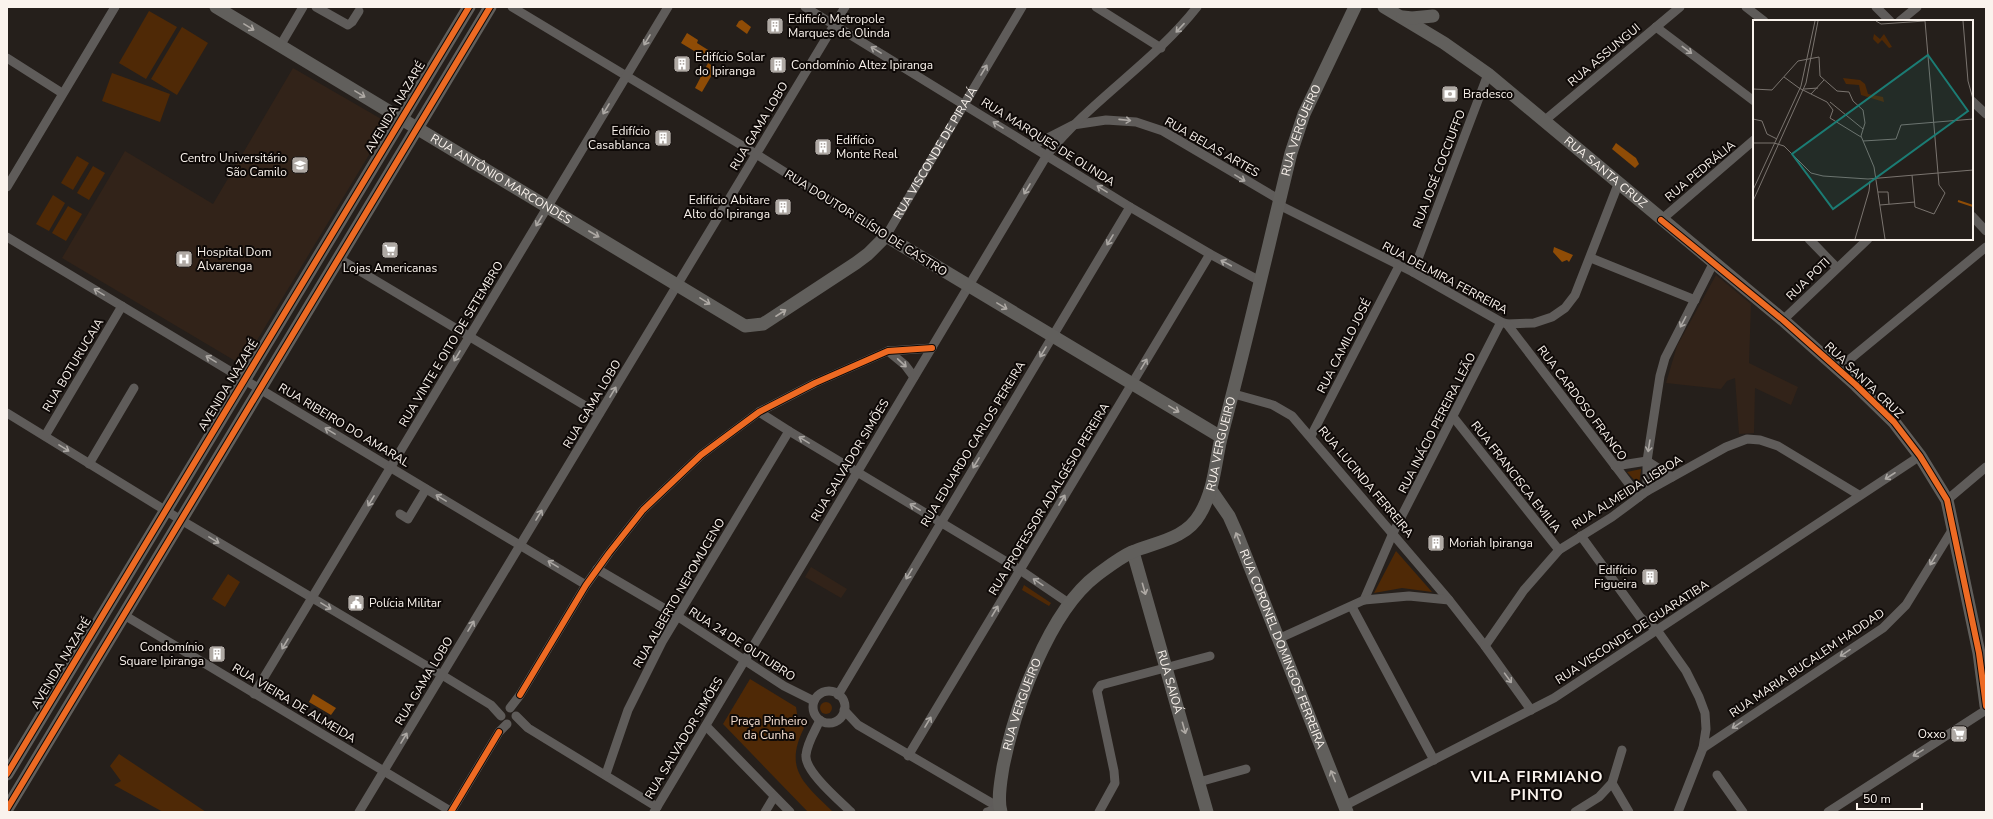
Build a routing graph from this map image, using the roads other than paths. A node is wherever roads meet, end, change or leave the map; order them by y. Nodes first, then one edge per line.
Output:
1 (116, 7) edge
2 (216, 7) edge
3 (303, 7) edge
4 (316, 7) edge
5 (469, 7) edge
6 (490, 7) edge
7 (512, 7) edge
8 (668, 7) edge
9 (805, 7) edge
10 (845, 7) edge
11 (1022, 7) edge
12 (1096, 7) edge
13 (1197, 7) edge
14 (1355, 7) edge
15 (1384, 7) edge
16 (1680, 7) edge
17 (1746, 7) edge
18 (1876, 7) edge
19 (1917, 7) edge
20 (359, 11) dead end
21 (1436, 11) edge
22 (1401, 17) junction
23 (1763, 20) edge
24 (1889, 20) edge
25 (1901, 20) edge
26 (834, 25) junction
27 (1656, 27) junction
28 (1444, 42) junction
29 (280, 46) junction
30 (1161, 48) junction
31 (7, 58) edge
32 (1488, 74) junction
33 (626, 76) junction
34 (62, 93) junction
35 (1753, 100) edge
36 (1973, 102) edge
37 (963, 103) junction
38 (1096, 105) junction
39 (1986, 114) edge
40 (401, 118) junction
41 (1106, 120) junction
42 (1544, 121) junction
43 (1073, 125) junction
44 (416, 127) junction
45 (1753, 141) edge
46 (1032, 146) junction
47 (756, 154) junction
48 (1047, 155) junction
49 (1619, 182) junction
50 (7, 187) edge
51 (1279, 203) junction
52 (1130, 206) junction
53 (548, 207) junction
54 (1973, 217) edge
55 (1661, 220) junction
56 (1986, 231) edge
57 (886, 236) junction
58 (7, 237) edge
59 (1810, 240) edge
60 (1867, 240) edge
61 (1986, 247) edge
62 (1210, 254) junction
63 (338, 258) junction
64 (1591, 258) junction
65 (1714, 262) junction
66 (1399, 266) junction
67 (1837, 268) junction
68 (1413, 272) junction
69 (1260, 281) junction
70 (679, 284) junction
71 (969, 286) junction
72 (1695, 300) junction
73 (122, 306) junction
74 (1783, 320) junction
75 (1504, 323) junction
76 (746, 326) joint
77 (1053, 336) junction
78 (469, 337) junction
79 (932, 348) junction
80 (888, 352) junction
81 (1838, 369) junction
82 (914, 377) junction
83 (244, 379) junction
84 (1132, 384) junction
85 (134, 388) dead end
86 (260, 389) junction
87 (1234, 394) junction
88 (760, 412) junction
89 (7, 413) edge
90 (599, 414) junction
91 (1454, 418) junction
92 (789, 431) junction
93 (45, 436) junction
94 (1311, 436) junction
95 (1221, 437) junction
96 (1920, 456) junction
97 (1647, 461) junction
98 (89, 464) junction
99 (1615, 466) junction
100 (1986, 467) edge
101 (391, 468) junction
102 (857, 473) junction
103 (1672, 477) junction
104 (426, 489) junction
105 (1211, 490) junction
106 (1643, 494) junction
107 (1860, 495) junction
108 (1947, 500) junction
109 (1203, 510) junction
110 (165, 511) junction
111 (400, 514) dead end
112 (1229, 516) junction
113 (181, 520) junction
114 (940, 522) junction
115 (1954, 527) junction
116 (1393, 533) junction
117 (1581, 536) junction
118 (521, 545) junction
119 (1558, 550) junction
120 (1132, 552) junction
121 (597, 569) junction
122 (1020, 570) junction
123 (586, 585) junction
124 (312, 598) junction
125 (1364, 600) junction
126 (1449, 600) junction
127 (1070, 604) junction
128 (1352, 607) junction
129 (124, 615) junction
130 (677, 616) junction
131 (1657, 630) junction
132 (1278, 639) junction
133 (1485, 646) junction
134 (1210, 656) dead end
135 (744, 660) junction
136 (1167, 668) junction
137 (1984, 673) edge
138 (442, 675) junction
139 (254, 694) junction
140 (838, 695) junction
141 (814, 701) junction
142 (1986, 706) edge
143 (844, 710) junction
144 (1532, 710) junction
145 (1986, 710) edge
146 (508, 716) junction
147 (820, 720) junction
148 (837, 720) junction
149 (858, 725) junction
150 (706, 726) junction
151 (1703, 748) junction
152 (1622, 750) dead end
153 (908, 756) junction
154 (1434, 760) junction
155 (1246, 769) dead end
156 (384, 771) junction
157 (7, 774) edge
158 (606, 774) junction
159 (1717, 775) dead end
160 (1199, 782) junction
161 (1612, 783) junction
162 (774, 798) junction
163 (7, 809) edge
164 (655, 809) edge
165 (1346, 809) edge
166 (1000, 810) edge
167 (359, 812) edge
168 (452, 812) edge
169 (765, 812) edge
170 (790, 812) edge
171 (851, 812) edge
172 (987, 812) edge
173 (1099, 812) edge
174 (1207, 812) edge
175 (1575, 812) edge
176 (1629, 812) edge
177 (1678, 812) edge
178 (1743, 812) edge
179 (1828, 812) edge

1 - 34 street
2 -> 29 main road, RUA ANTÔNIO MARCONDES
3 - 29 street
4 - 20 street
5 - 40 main road, AVENIDA NAZARÉ
6 - 44 main road
7 - 33 street, RUA DOUTOR ELÍSIO DE CASTRO
8 -> 33 street, RUA VINTE E OITO DE SETEMBRO
9 - 26 street, RUA MARQUES DE OLINDA
10 - 26 street, RUA GAMA LOBO
37 -> 11 street, RUA VISCONDE DE PIRAJÁ
12 - 30 street
13 -> 30 street, RUA SALVADOR SIMÕES
14 - 51 main road, RUA VERGUEIRO
15 - 22 main road, RUA SANTA CRUZ
16 - 27 street, RUA ASSUNGUI
17 - 23 street
18 - 24 street
19 - 25 street
21 - 22 main road
21 - 28 main road
22 - 28 main road, RUA SANTA CRUZ
37 -> 26 street, RUA MARQUES DE OLINDA
26 - 47 street, RUA GAMA LOBO
27 -> 35 street
27 - 42 street, RUA ASSUNGUI
28 - 32 main road, RUA SANTA CRUZ
29 -> 40 main road, RUA ANTÔNIO MARCONDES
30 - 38 street, RUA SALVADOR SIMÕES
31 - 34 street
32 - 42 main road, RUA SANTA CRUZ
32 - 68 street, RUA JOSÉ COCCIUFFO
33 - 47 street, RUA DOUTOR ELÍSIO DE CASTRO
33 -> 53 street, RUA VINTE E OITO DE SETEMBRO
34 - 50 street
36 - 39 street
46 -> 37 street, RUA MARQUES DE OLINDA
37 - 57 street, RUA VISCONDE DE PIRAJÁ
38 - 41 street
38 - 43 street, RUA SALVADOR SIMÕES
40 - 44 main road, RUA ANTÔNIO MARCONDES
40 - 83 main road, AVENIDA NAZARÉ
41 - 43 street, RUA BELAS ARTES
41 -> 51 street, RUA BELAS ARTES
42 - 49 main road, RUA SANTA CRUZ
43 - 46 street, RUA SALVADOR SIMÕES
43 - 48 street, RUA SALVADOR SIMÕES
44 - 53 main road, RUA ANTÔNIO MARCONDES
44 - 63 main road
45 - 55 street, RUA PEDRÁLIA
46 - 48 street, RUA MARQUES DE OLINDA
47 - 57 street, RUA DOUTOR ELÍSIO DE CASTRO
47 - 70 street, RUA GAMA LOBO
52 -> 48 street, RUA MARQUES DE OLINDA
48 -> 71 street, RUA SALVADOR SIMÕES
49 - 55 main road, RUA SANTA CRUZ
49 - 64 street, RUA DELMIRA FERREIRA
51 - 66 street, RUA DELMIRA FERREIRA
51 - 69 main road, RUA VERGUEIRO
52 - 62 street, RUA MARQUES DE OLINDA
52 -> 77 street, RUA EDUARDO CARLOS PEREIRA
53 -> 70 main road, RUA ANTÔNIO MARCONDES
53 -> 78 street, RUA VINTE E OITO DE SETEMBRO
54 - 56 street
55 - 65 main road, RUA SANTA CRUZ
57 - 71 main road, RUA DOUTOR ELÍSIO DE CASTRO
76 -> 57 main road, RUA VISCONDE DE PIRAJÁ
73 -> 58 street, RUA RIBEIRO DO AMARAL
59 - 67 street
60 - 67 street, RUA POTI
61 - 81 street
69 -> 62 street, RUA MARQUES DE OLINDA
84 -> 62 street, RUA PROFESSOR ADALGÉSIO PEREIRA
63 - 78 street
63 - 86 main road
64 - 72 street
64 - 75 street, RUA DELMIRA FERREIRA
65 - 72 street
65 - 74 main road, RUA SANTA CRUZ
66 - 68 street, RUA DELMIRA FERREIRA
66 - 94 street, RUA CAMILO JOSÉ
67 - 74 street, RUA POTI
68 - 75 street, RUA DELMIRA FERREIRA
69 - 87 main road, RUA VERGUEIRO
70 -> 76 main road, RUA ANTÔNIO MARCONDES
90 -> 70 street, RUA GAMA LOBO
71 -> 77 main road, RUA DOUTOR ELÍSIO DE CASTRO
71 - 79 street, RUA SALVADOR SIMÕES
72 -> 97 street
83 -> 73 street, RUA RIBEIRO DO AMARAL
73 - 93 street, RUA BOTURUCAIA
74 - 81 main road, RUA SANTA CRUZ
75 - 91 street, RUA INÁCIO PEREIRA LEÃO
75 - 99 street, RUA CARDOSO FRANCO
77 - 84 main road, RUA DOUTOR ELÍSIO DE CASTRO
77 -> 114 street, RUA EDUARDO CARLOS PEREIRA
78 - 90 street
78 -> 101 street, RUA VINTE E OITO DE SETEMBRO
79 - 80 street
79 - 82 street, RUA SALVADOR SIMÕES
80 -> 82 street
80 - 88 street
81 - 96 main road, RUA SANTA CRUZ
82 - 102 street, RUA SALVADOR SIMÕES
83 - 86 street, RUA RIBEIRO DO AMARAL
83 - 110 main road, AVENIDA NAZARÉ
84 -> 95 main road, RUA DOUTOR ELÍSIO DE CASTRO
122 -> 84 street, RUA PROFESSOR ADALGÉSIO PEREIRA
85 - 98 street
101 -> 86 street, RUA RIBEIRO DO AMARAL
86 - 113 main road
87 - 94 street, RUA LUCINDA FERREIRA
87 - 95 main road, RUA VERGUEIRO
88 - 92 street
88 - 121 street
89 - 93 street
118 -> 90 street, RUA GAMA LOBO
91 - 116 street, RUA INÁCIO PEREIRA LEÃO
91 - 119 street, RUA FRANCISCA EMILIA
102 -> 92 street
92 - 130 street, RUA ALBERTO NEPOMUCENO
93 -> 98 street
94 - 116 street, RUA LUCINDA FERREIRA
95 - 105 main road, RUA VERGUEIRO
96 -> 107 street, RUA VISCONDE DE GUARATIBA
96 - 108 main road, RUA SANTA CRUZ
97 - 99 street
97 - 103 street
97 - 106 street
98 - 110 street
99 - 106 street, RUA CARDOSO FRANCO
100 - 108 street
101 - 104 street, RUA RIBEIRO DO AMARAL
101 -> 124 street, RUA VINTE E OITO DE SETEMBRO
114 -> 102 street
102 - 135 street, RUA SALVADOR SIMÕES
103 - 106 street, RUA ALMEIDA LISBOA
103 - 107 street, RUA ALMEIDA LISBOA
104 - 111 street
118 -> 104 street, RUA RIBEIRO DO AMARAL
105 - 109 main road, RUA VERGUEIRO
105 - 112 main road, RUA CORONEL DOMINGOS FERREIRA
106 - 117 street, RUA ALMEIDA LISBOA
107 - 131 street, RUA VISCONDE DE GUARATIBA
108 - 115 main road, RUA SANTA CRUZ
109 - 112 main road
109 - 120 main road, RUA VERGUEIRO
110 - 113 street
110 - 157 main road, AVENIDA NAZARÉ
132 -> 112 main road, RUA CORONEL DOMINGOS FERREIRA
113 -> 124 street
113 - 129 main road
114 - 122 street
114 -> 140 street, RUA EDUARDO CARLOS PEREIRA
115 - 137 main road, RUA SANTA CRUZ
115 -> 151 street, RUA MARIA BUCALEM HADDAD
116 - 125 street, RUA INÁCIO PEREIRA LEÃO
116 - 126 street, RUA LUCINDA FERREIRA
117 - 119 street, RUA ALMEIDA LISBOA
117 - 131 street
123 -> 118 street, RUA RIBEIRO DO AMARAL
138 -> 118 street, RUA GAMA LOBO
119 - 133 street, RUA ALMEIDA LISBOA
120 - 127 main road, RUA VERGUEIRO
120 -> 136 main road, RUA SAIOÁ
121 - 123 street
121 - 130 street, RUA 24 DE OUTUBRO
127 -> 122 street
153 -> 122 street, RUA PROFESSOR ADALGÉSIO PEREIRA
123 - 146 street
124 -> 138 street
124 -> 139 street, RUA VINTE E OITO DE SETEMBRO
125 - 126 street
125 - 128 street
126 - 133 street, RUA LUCINDA FERREIRA
127 - 166 main road, RUA VERGUEIRO
128 - 132 street
128 - 154 street
129 - 139 street, RUA VIEIRA DE ALMEIDA
129 - 163 main road
130 - 135 street, RUA 24 DE OUTUBRO
130 - 158 street, RUA ALBERTO NEPOMUCENO
131 - 144 street, RUA VISCONDE DE GUARATIBA
131 - 151 street
165 -> 132 main road, RUA CORONEL DOMINGOS FERREIRA
133 -> 144 street, RUA LUCINDA FERREIRA
134 - 136 street
135 - 141 street, RUA 24 DE OUTUBRO
135 - 150 street, RUA SALVADOR SIMÕES
136 -> 160 main road, RUA SAIOÁ
136 - 173 street
137 - 142 main road, RUA SANTA CRUZ
138 - 146 street
156 -> 138 street, RUA GAMA LOBO
139 - 156 street, RUA VIEIRA DE ALMEIDA
140 - 141 street
140 - 143 street
141 - 147 street
143 - 148 street
143 - 149 street
144 - 154 street, RUA VISCONDE DE GUARATIBA
145 -> 179 street
146 - 158 street
146 - 168 street
147 - 148 street
147 - 171 street
148 - 149 street
149 - 153 street
150 - 162 street
150 - 164 street, RUA SALVADOR SIMÕES
151 - 177 street
152 - 161 street
153 - 166 street
154 - 165 street, RUA VISCONDE DE GUARATIBA
155 - 160 street
156 - 167 street, RUA GAMA LOBO
156 - 168 street, RUA VIEIRA DE ALMEIDA
158 - 164 street
159 - 178 street
160 - 174 main road, RUA SAIOÁ
161 - 175 street
161 - 176 street
162 - 169 street
162 - 170 street
166 - 172 street

